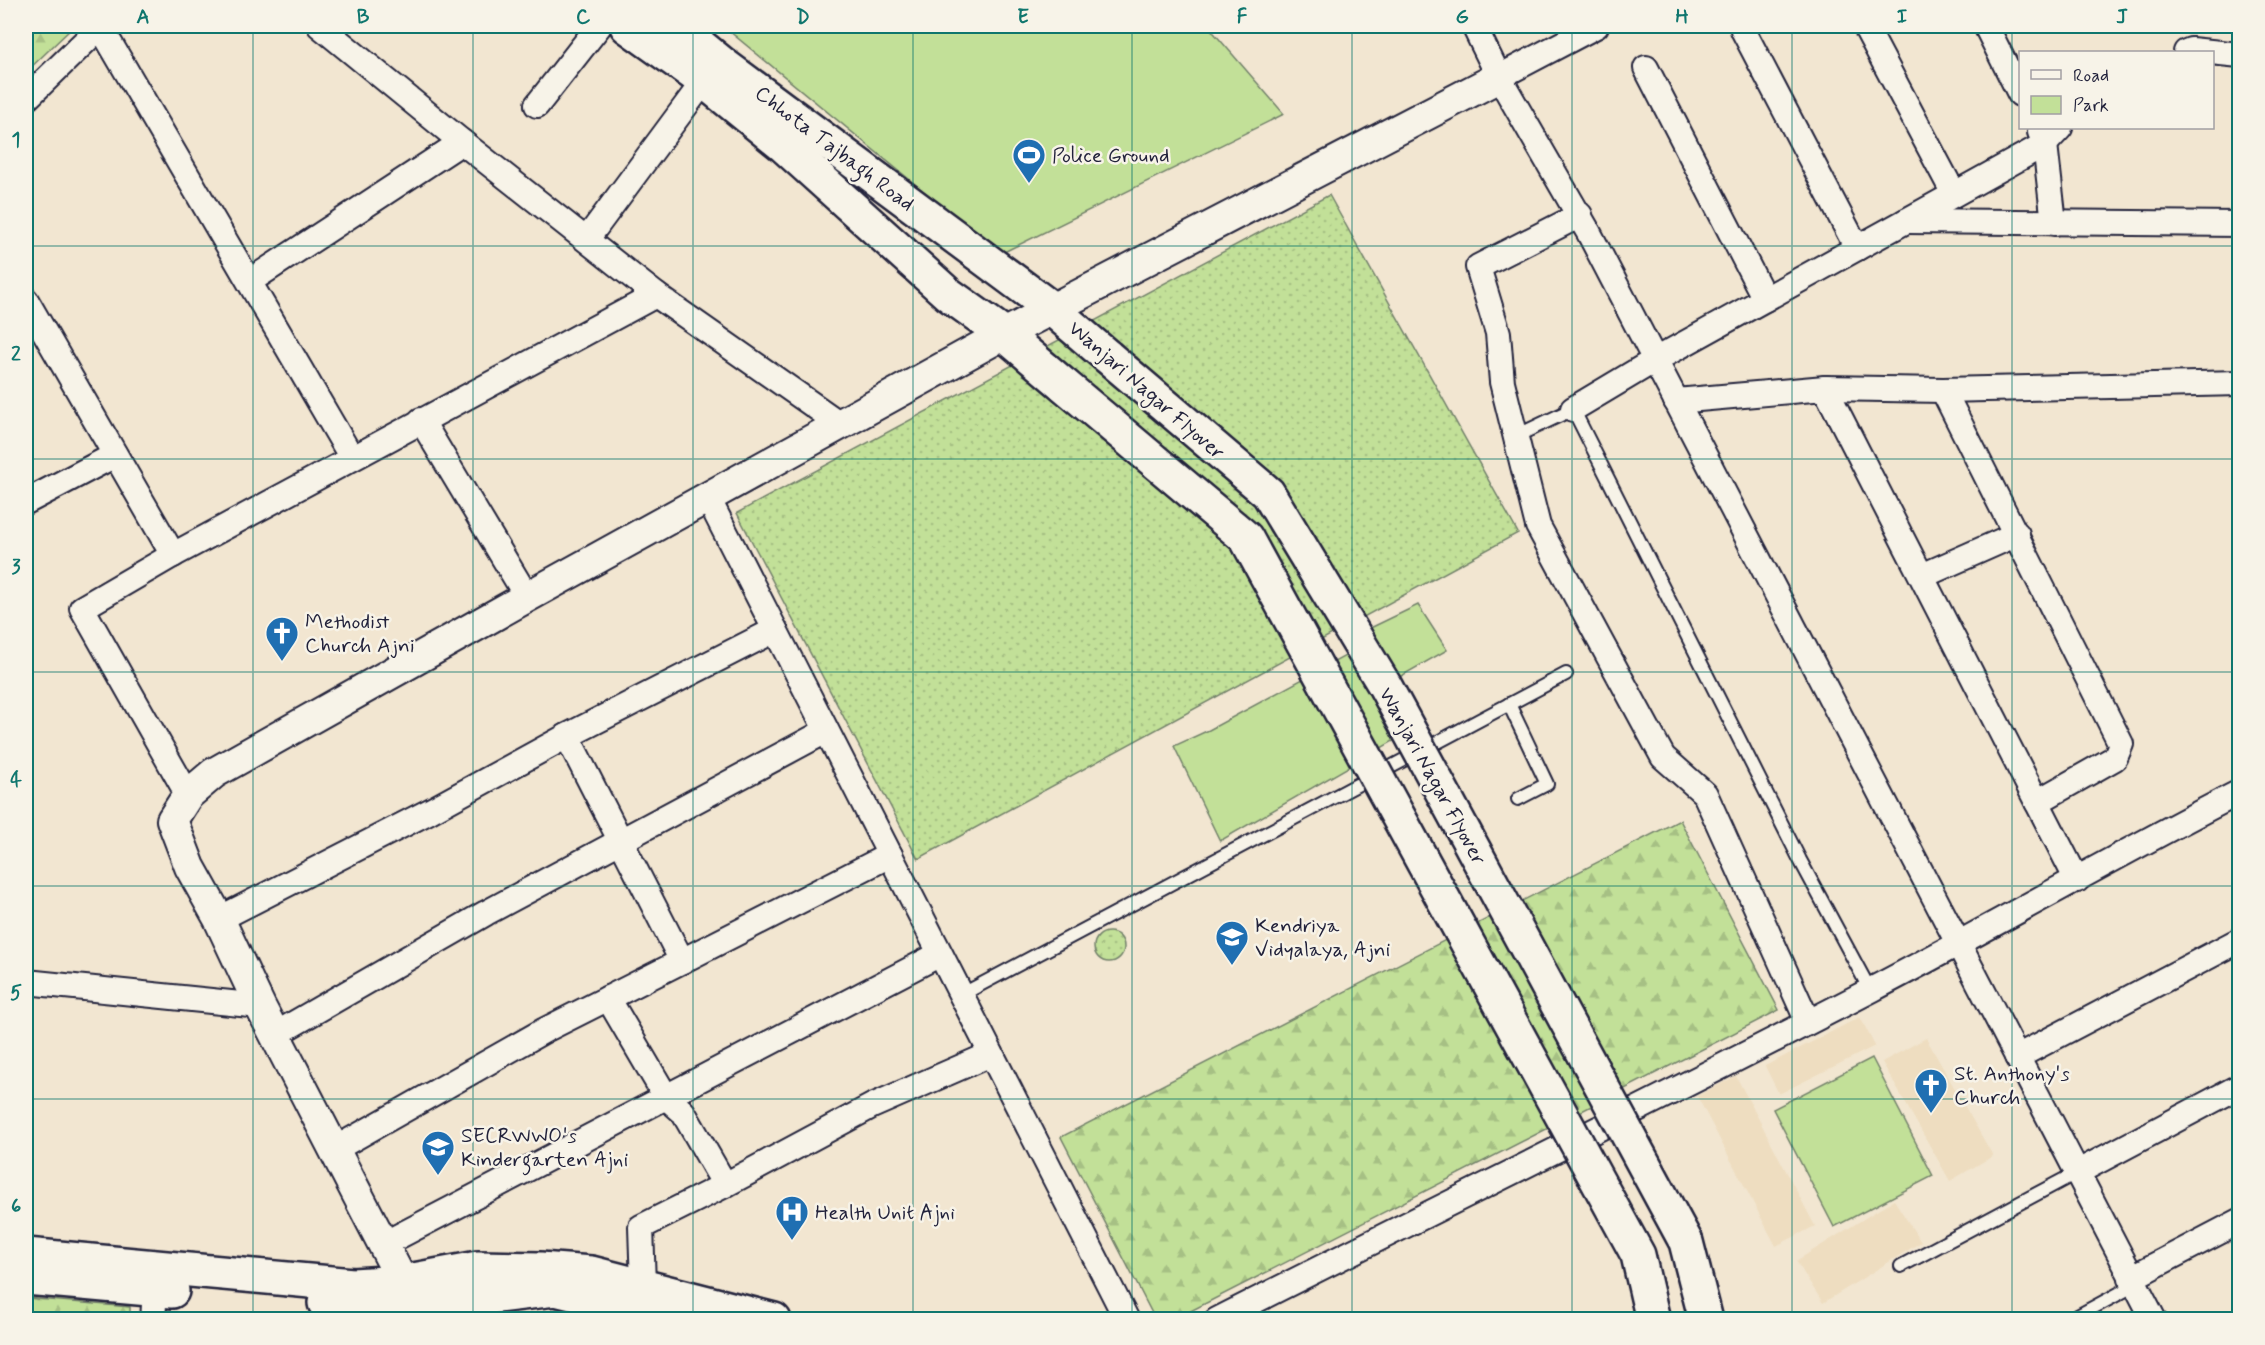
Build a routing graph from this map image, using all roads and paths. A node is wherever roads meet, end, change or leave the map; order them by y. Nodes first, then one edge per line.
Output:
1 (101, 26) edge
2 (320, 26) edge
3 (599, 26) edge
4 (627, 26) edge
5 (676, 26) edge
6 (1474, 26) edge
7 (1596, 26) edge
8 (1865, 26) edge
9 (1986, 26) edge
10 (1743, 30) dead end
11 (2214, 52) edge
12 (2240, 54) edge
13 (1646, 68) dead end
14 (1498, 77) junction
15 (704, 81) junction
16 (2019, 92) edge
17 (26, 99) edge
18 (537, 105) dead end
19 (2048, 133) edge
20 (462, 142) junction
21 (1957, 192) junction
22 (1580, 215) junction
23 (1905, 221) junction
24 (1963, 222) junction
25 (2054, 223) junction
26 (2240, 224) edge
27 (587, 239) junction
28 (1857, 248) junction
29 (250, 281) junction
30 (656, 295) junction
31 (1765, 299) junction
32 (26, 300) edge
33 (1052, 309) junction
34 (1004, 333) junction
35 (1655, 360) junction
36 (2240, 383) edge
37 (1825, 388) junction
38 (1943, 390) junction
39 (1676, 401) junction
40 (1573, 409) junction
41 (421, 420) junction
42 (840, 424) junction
43 (1516, 436) junction
44 (116, 455) junction
45 (352, 458) junction
46 (708, 498) junction
47 (26, 501) edge
48 (2017, 534) junction
49 (173, 555) junction
50 (1923, 576) junction
51 (527, 597) junction
52 (775, 630) junction
53 (1566, 674) dead end
54 (1509, 704) junction
55 (826, 731) junction
56 (567, 736) junction
57 (2240, 792) edge
58 (188, 795) junction
59 (1518, 799) dead end
60 (2037, 802) junction
61 (622, 842) junction
62 (890, 855) junction
63 (2077, 880) junction
64 (219, 919) junction
65 (2240, 940) edge
66 (1958, 944) junction
67 (940, 954) junction
68 (682, 961) junction
69 (26, 982) edge
70 (1870, 990) junction
71 (961, 994) junction
72 (608, 998) junction
73 (260, 1006) junction
74 (1808, 1022) junction
75 (276, 1034) junction
76 (991, 1054) junction
77 (2017, 1057) junction
78 (2240, 1086) edge
79 (666, 1097) junction
80 (335, 1149) junction
81 (2076, 1173) junction
82 (725, 1185) junction
83 (2240, 1221) edge
84 (384, 1244) junction
85 (26, 1255) edge
86 (1901, 1266) dead end
87 (26, 1278) edge
88 (2133, 1282) junction
89 (643, 1286) junction
90 (154, 1292) edge
91 (406, 1307) edge
92 (685, 1320) edge
93 (774, 1320) edge
94 (1127, 1320) edge
95 (1217, 1320) edge
96 (1653, 1320) edge
97 (1706, 1320) edge
98 (2070, 1320) edge
99 (2154, 1320) edge

1 - 17 street
1 - 29 street
2 - 20 street
3 - 18 street
4 - 15 main road
5 - 33 main road, Chhota Tajbagh Road
6 - 14 street
7 - 14 street
8 - 21 street
9 - 16 street
10 - 28 street
11 - 12 street
13 - 31 street
14 - 22 street
14 - 33 street
15 - 27 street
15 - 34 main road
19 - 21 street
19 - 25 street
20 - 27 street
20 - 29 street
21 - 23 street
21 - 24 street
22 - 35 street
22 - 43 street
23 - 24 street
23 - 28 street
24 - 25 street
25 - 26 street
27 - 30 street
28 - 31 street
29 - 45 street
30 - 41 street
30 - 42 street
31 - 35 street
32 - 44 street
33 - 34 street
33 - 97 main road, Wanjari Nagar Flyover, bridge
34 - 42 street
34 - 96 main road, bridge
35 - 39 street
35 - 40 street
36 - 38 street
37 - 38 street
37 - 39 street
37 - 50 street
38 - 48 street
39 - 66 street
40 - 43 lane
40 - 70 lane
41 - 45 street
41 - 51 street
42 - 46 street
43 - 74 street
44 - 47 street
44 - 49 street
45 - 49 street
46 - 51 street
46 - 52 street
48 - 50 street
48 - 60 street
49 - 58 street
50 - 60 street
51 - 58 street
52 - 55 street
52 - 56 street
53 - 54 lane
54 - 59 lane
54 - 71 lane
55 - 61 street
55 - 62 street
56 - 61 street
56 - 64 street
57 - 63 street
58 - 64 street
60 - 63 street
61 - 68 street
61 - 75 street
62 - 67 street
62 - 68 street
63 - 66 street
64 - 73 street
65 - 77 street
66 - 70 street
66 - 77 street
67 - 71 street
67 - 79 street
68 - 72 street
69 - 73 street
70 - 74 street
71 - 76 street
72 - 79 street
72 - 80 street
73 - 75 street
74 - 95 street
75 - 80 street
76 - 82 street
76 - 94 street
77 - 81 street
78 - 81 street
79 - 82 street
79 - 84 street
80 - 84 street
81 - 86 lane
81 - 88 street
82 - 89 street
83 - 88 street
84 - 91 street
85 - 90 main road
87 - 90 main road
88 - 98 lane
88 - 99 street
89 - 91 main road
89 - 93 main road
90 - 91 main road
91 - 92 main road

